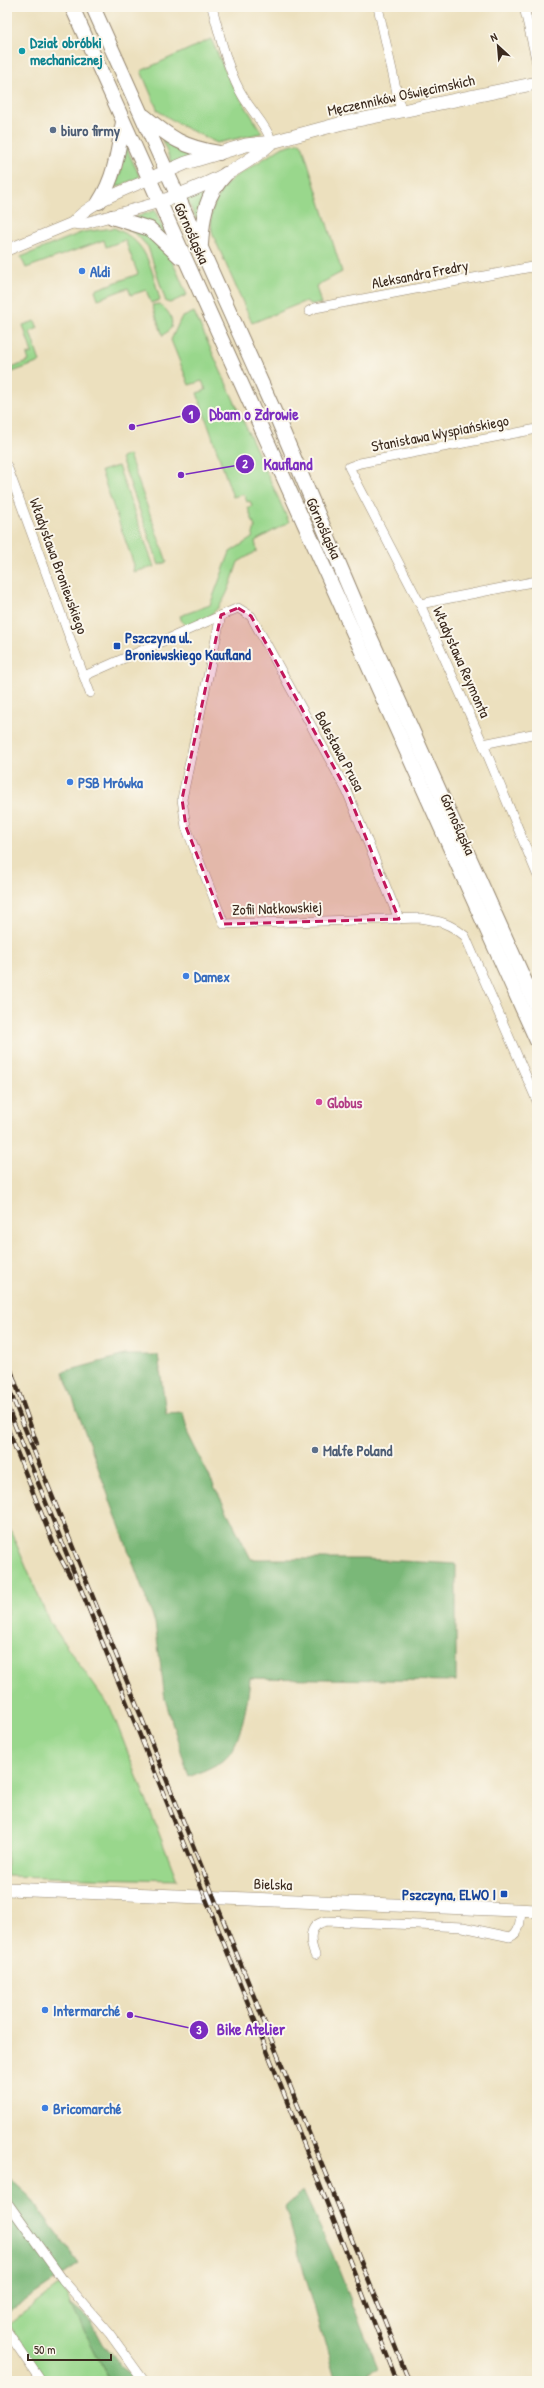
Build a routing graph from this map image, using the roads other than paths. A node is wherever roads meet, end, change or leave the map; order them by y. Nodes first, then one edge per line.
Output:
1 (72, 7) edge
2 (93, 7) edge
3 (212, 7) edge
4 (378, 7) edge
5 (524, 7) edge
6 (537, 63) edge
7 (537, 83) edge
8 (402, 111) junction
9 (142, 115) junction
10 (123, 122) junction
11 (272, 142) junction
12 (219, 153) junction
13 (168, 171) junction
14 (226, 174) junction
15 (149, 179) junction
16 (178, 196) junction
17 (99, 202) junction
18 (160, 202) junction
19 (112, 217) junction
20 (72, 223) junction
21 (201, 244) junction
22 (7, 250) edge
23 (186, 263) junction
24 (537, 266) edge
25 (309, 311) dead end
26 (537, 429) edge
27 (7, 466) edge
28 (349, 467) joint
29 (537, 581) edge
30 (420, 604) junction
31 (221, 615) junction
32 (84, 676) junction
33 (90, 693) dead end
34 (537, 733) edge
35 (483, 744) junction
36 (537, 874) edge
37 (399, 919) junction
38 (537, 1008) edge
39 (537, 1042) edge
40 (537, 1101) edge
41 (7, 1889) edge
42 (521, 1910) junction
43 (537, 1911) edge
44 (315, 1955) dead end
45 (7, 2202) edge
46 (7, 2332) edge
47 (41, 2381) edge
48 (144, 2381) edge

1 - 10 main road, Górnośląska
2 - 9 main road, Górnośląska
3 - 11 street
4 - 8 street
5 - 6 street
7 - 8 main road, Męczenników Oświęcimskich
8 - 11 main road, Męczenników Oświęcimskich
9 - 12 main road
9 - 13 main road, Górnośląska
10 - 15 main road, Górnośląska
10 - 17 main road
11 - 12 main road, Męczenników Oświęcimskich
11 - 14 main road, Męczenników Oświęcimskich
12 - 13 main road, Męczenników Oświęcimskich
13 - 15 main road, Męczenników Oświęcimskich
13 - 16 main road, Górnośląska
14 - 16 main road, Męczenników Oświęcimskich
14 - 21 main road
15 - 17 street, Męczenników Oświęcimskich
15 - 18 main road, Górnośląska
16 - 18 main road, Męczenników Oświęcimskich
16 - 21 main road, Górnośląska
17 - 20 street, Męczenników Oświęcimskich
18 - 19 street, Męczenników Oświęcimskich
18 - 23 main road, Górnośląska
19 - 20 street, Męczenników Oświęcimskich
19 - 23 main road
20 - 22 street, Męczenników Oświęcimskich
21 - 38 main road, Górnośląska
23 - 39 main road, Górnośląska
24 - 25 street, Aleksandra Fredry
26 - 28 street, Stanisława Wyspiańskiego
27 - 32 street, Władysława Broniewskiego
28 - 30 street, Władysława Reymonta
29 - 30 street
30 - 35 street, Władysława Reymonta
31 - 32 street
31 - 37 street, Bolesława Prusa
31 - 37 street, Zofii Nałkowskiej
32 - 33 street, Władysława Broniewskiego
34 - 35 street
35 - 36 street, Władysława Reymonta
37 - 40 street, Zofii Nałkowskiej
41 - 42 main road, Bielska
42 - 43 main road, Bielska
42 - 44 street
45 - 48 street
46 - 47 street

